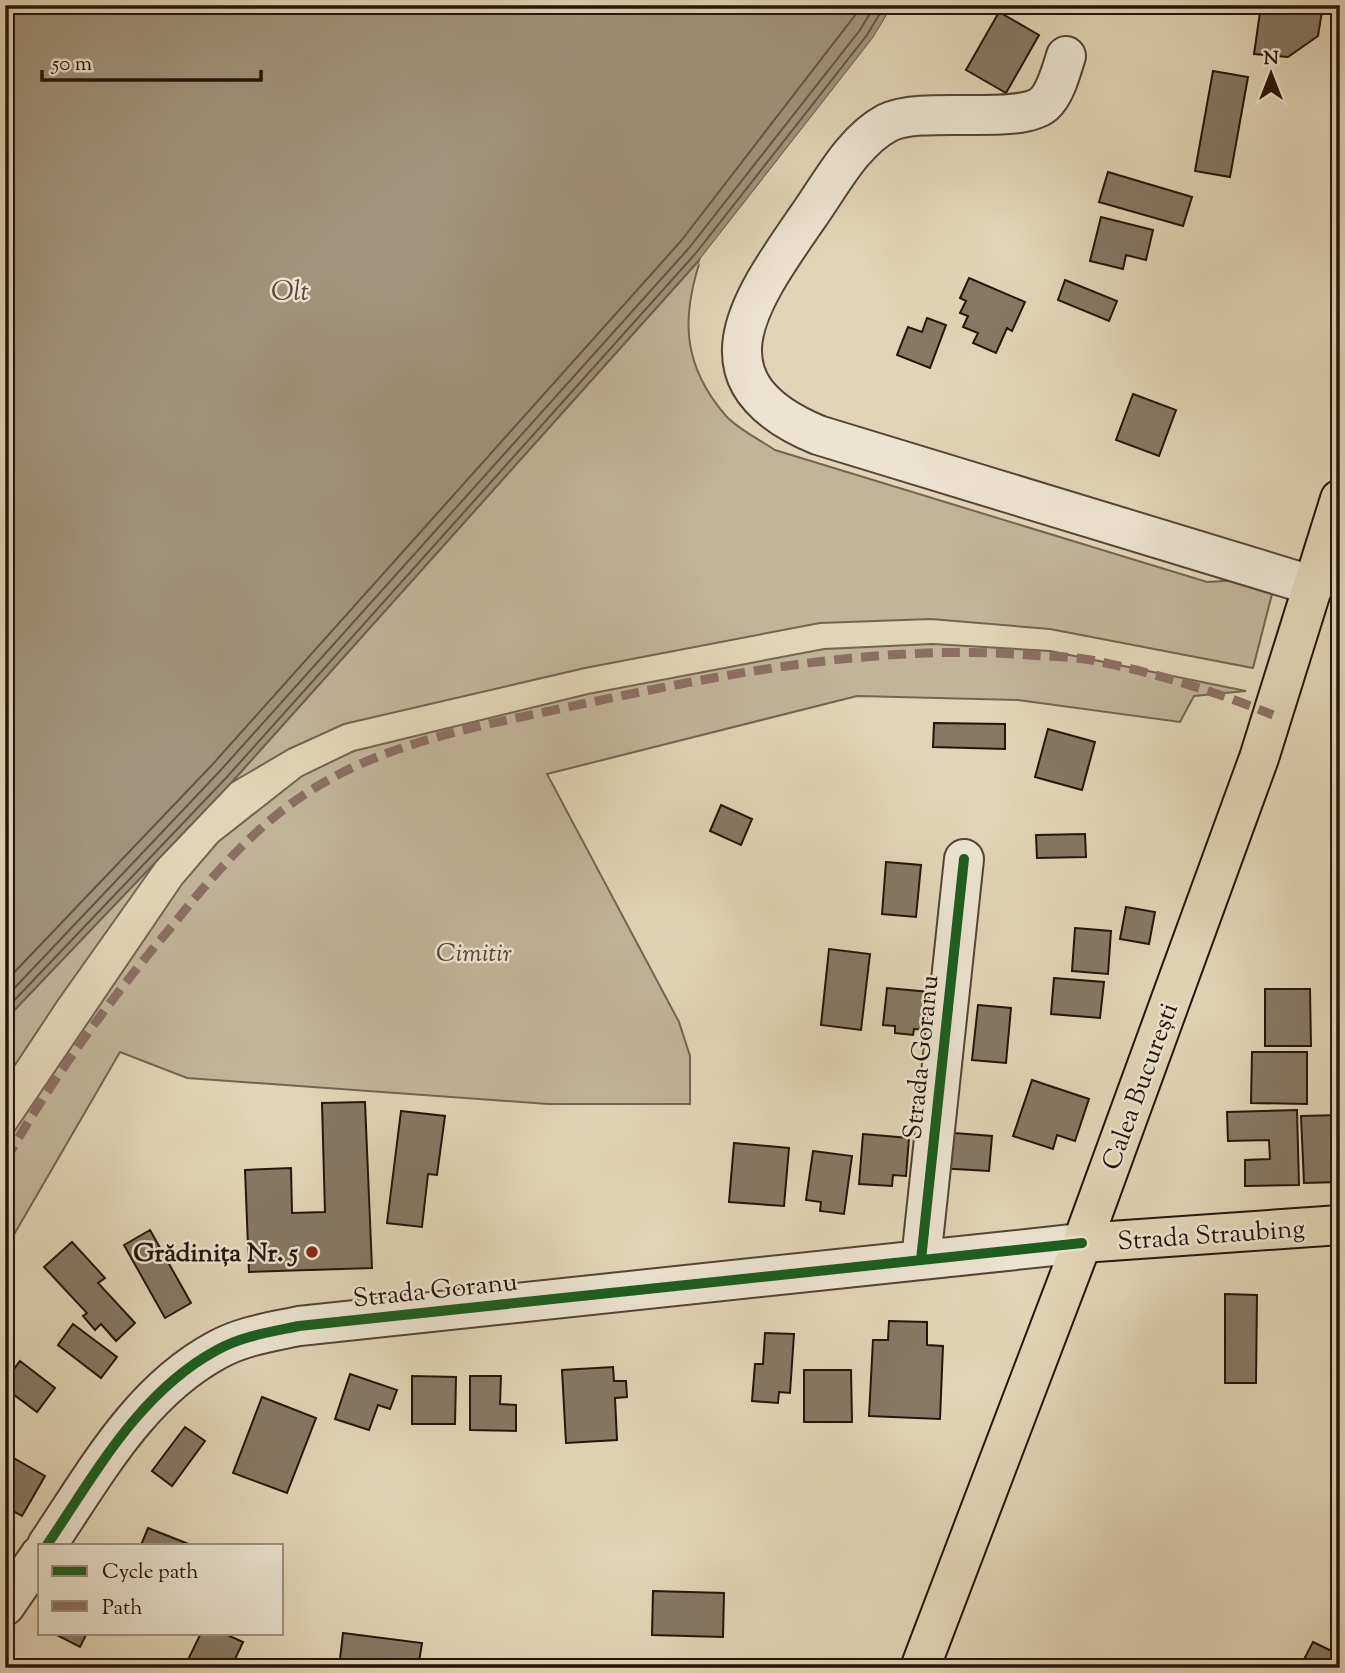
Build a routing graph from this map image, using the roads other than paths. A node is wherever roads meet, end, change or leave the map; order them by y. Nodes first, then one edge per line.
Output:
1 (1066, 56) dead end
2 (1340, 499) edge
3 (1314, 586) junction
4 (964, 859) dead end
5 (1340, 1225) edge
6 (1082, 1243) junction
7 (921, 1260) junction
8 (48, 1544) edge
9 (38, 1558) edge
10 (5, 1606) edge
11 (920, 1668) edge

1 - 3 street
2 - 3 main road, Calea București
3 - 6 main road, Calea București
4 - 7 street, Strada Goranu
5 - 6 main road, Strada Straubing
6 - 7 street, Strada Goranu
6 - 11 main road, Calea București
7 - 8 street, Strada Goranu
9 - 10 street

